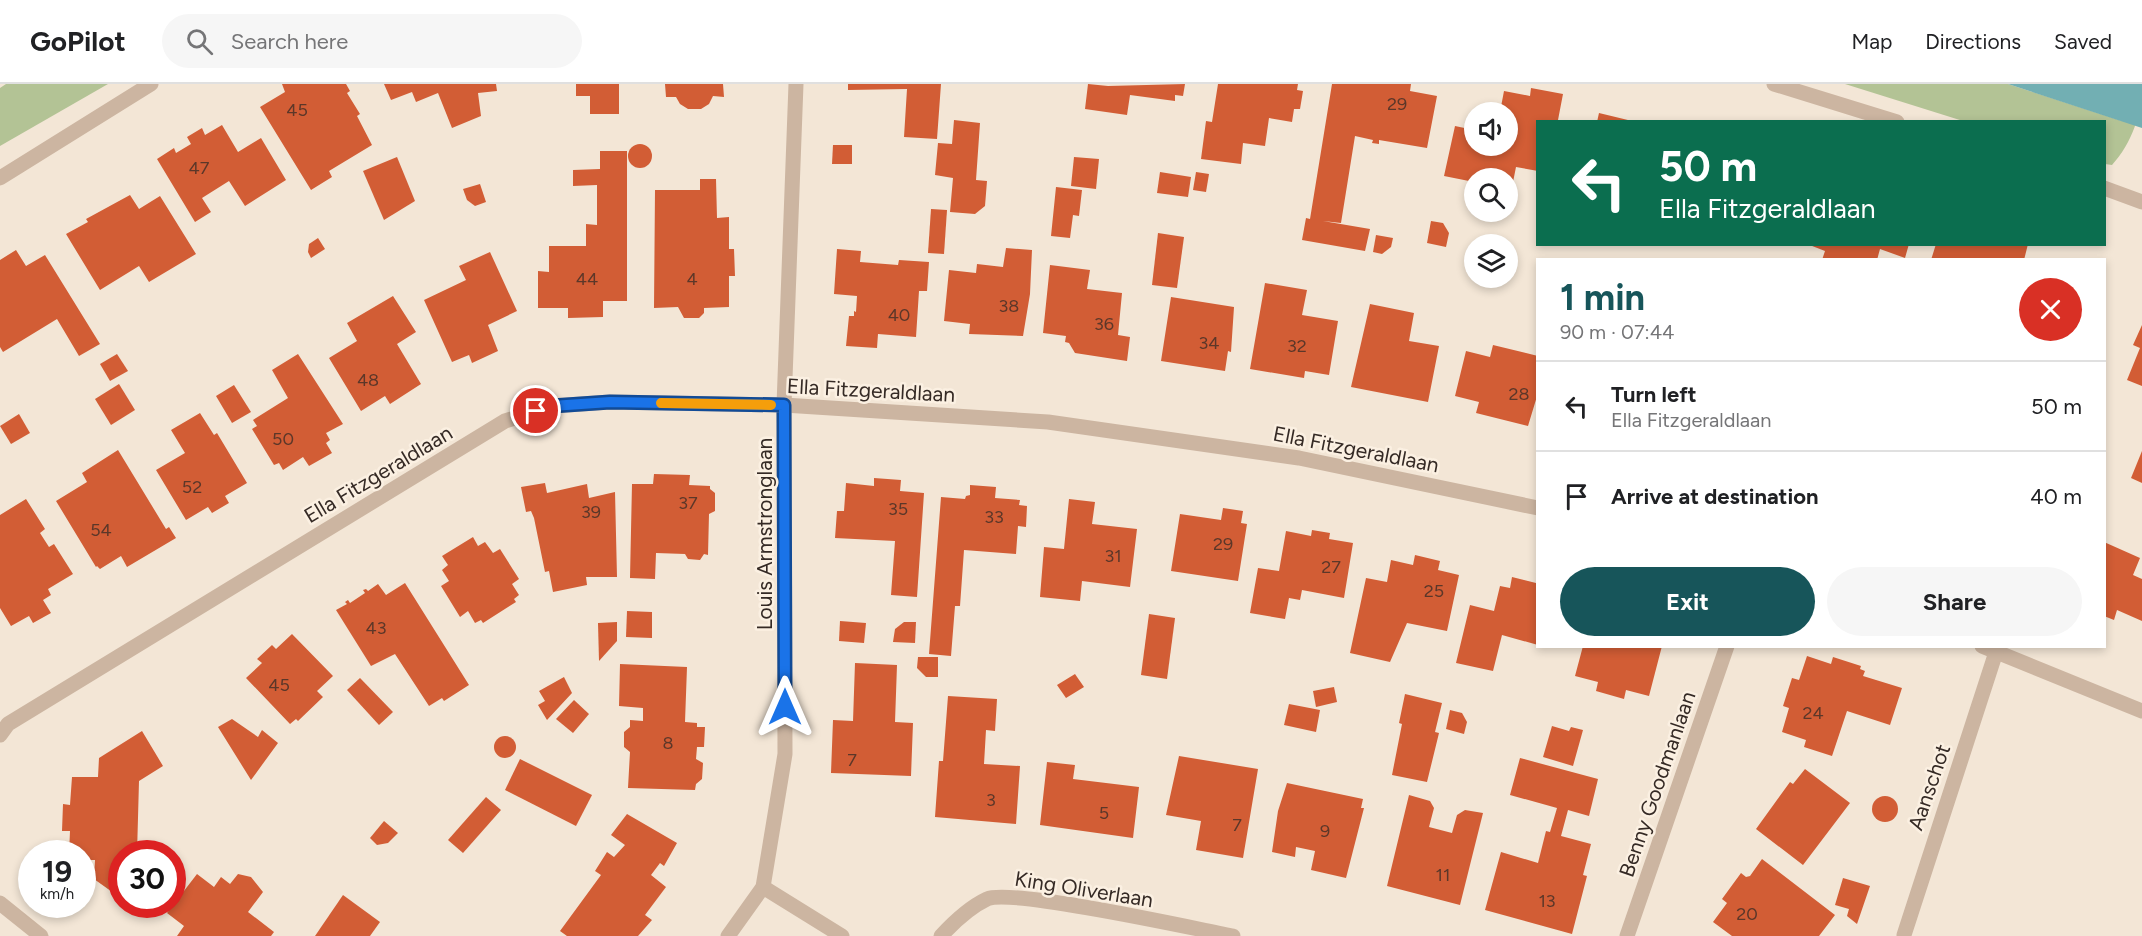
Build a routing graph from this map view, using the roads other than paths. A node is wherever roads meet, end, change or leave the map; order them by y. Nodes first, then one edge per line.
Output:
1 (151, 84) edge
2 (796, 84) edge
3 (1774, 84) edge
4 (1891, 120) edge
5 (0, 178) edge
6 (2106, 189) edge
7 (2142, 202) edge
8 (784, 405) junction
9 (1536, 508) edge
10 (1726, 648) edge
11 (1989, 649) edge
12 (2142, 711) edge
13 (0, 735) edge
14 (763, 887) junction
15 (0, 903) edge
16 (1904, 935) edge
17 (41, 936) edge
18 (728, 936) edge
19 (842, 936) edge
20 (940, 936) edge
21 (1233, 936) edge
22 (1627, 936) edge

1 - 5 street
2 - 8 street, Louis Armstronglaan
3 - 4 street
6 - 7 street
8 - 9 street, Ella Fitzgeraldlaan
8 - 13 street, Ella Fitzgeraldlaan
8 - 14 street, Louis Armstronglaan
10 - 22 street, Benny Goodmanlaan
11 - 12 street
11 - 16 street, Aanschot
14 - 18 street, Louis Armstronglaan
14 - 19 street
15 - 17 street
20 - 21 street, King Oliverlaan

